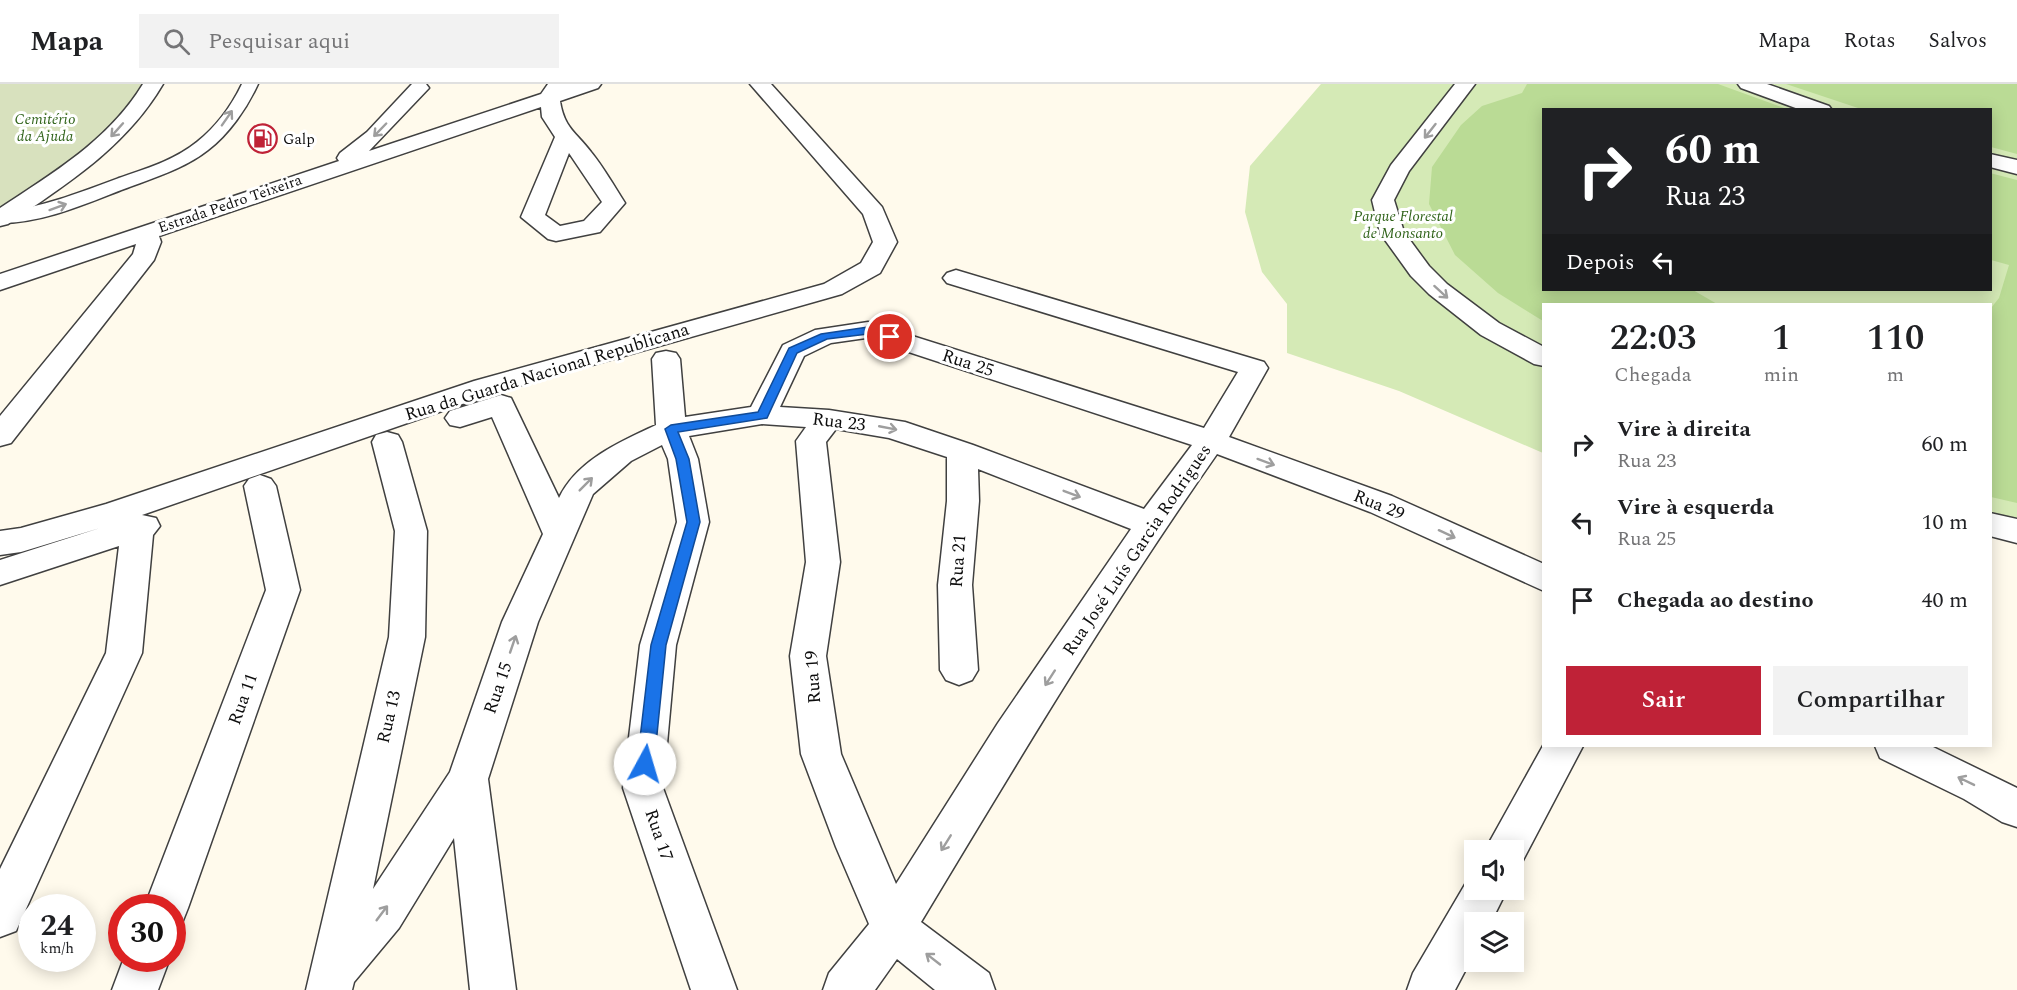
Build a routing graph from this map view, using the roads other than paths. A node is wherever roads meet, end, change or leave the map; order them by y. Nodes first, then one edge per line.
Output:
1 (153, 84) edge
2 (250, 84) edge
3 (591, 84) edge
4 (760, 84) edge
5 (1465, 84) edge
6 (1748, 84) edge
7 (553, 90) edge
8 (435, 103) edge
9 (1816, 108) edge
10 (565, 136) dead end
11 (1992, 160) edge
12 (2017, 166) edge
13 (336, 168) junction
14 (0, 218) edge
15 (146, 232) junction
16 (956, 278) dead end
17 (0, 282) edge
18 (1542, 357) edge
19 (666, 359) dead end
20 (762, 415) junction
21 (829, 419) junction
22 (671, 429) junction
23 (0, 436) edge
24 (1211, 441) junction
25 (387, 442) junction
26 (962, 452) junction
27 (260, 486) junction
28 (1151, 524) junction
29 (1992, 525) edge
30 (137, 529) junction
31 (2017, 531) edge
32 (560, 535) junction
33 (6, 562) edge
34 (1542, 578) edge
35 (0, 598) edge
36 (959, 670) dead end
37 (1562, 747) edge
38 (1896, 747) edge
39 (468, 779) junction
40 (2017, 809) edge
41 (1511, 840) edge
42 (171, 894) edge
43 (1480, 900) edge
44 (0, 916) edge
45 (893, 928) junction
46 (142, 972) edge
47 (326, 984) edge
48 (135, 990) edge
49 (493, 990) edge
50 (714, 990) edge
51 (846, 990) edge
52 (972, 990) edge
53 (1430, 990) edge

1 -> 14 street
14 -> 2 lane
3 - 7 street, Estrada Pedro Teixeira
4 - 33 street, Rua da Guarda Nacional Republicana
5 -> 18 street
6 - 9 street
7 - 8 street, Estrada Pedro Teixeira
7 - 10 street
8 - 13 street, Estrada Pedro Teixeira
8 -> 13 street
11 - 12 street
13 - 15 street, Estrada Pedro Teixeira
15 - 17 street, Estrada Pedro Teixeira
15 - 23 street
16 - 24 street, Rua José Luís Garcia Rodrigues
19 - 22 street, Rua 17
20 - 21 street, Rua 23
20 - 22 street, Rua 23
20 - 24 street, Rua 25
21 -> 26 street, Rua 23
21 - 45 street, Rua 19
32 -> 22 street, Rua 23
22 - 50 street, Rua 17
24 - 28 street, Rua José Luís Garcia Rodrigues
24 -> 34 street, Rua 29
25 - 27 street
25 - 32 street
25 - 47 street, Rua 13
26 -> 28 street, Rua 23
26 - 36 street, Rua 21
27 - 30 street
27 - 42 street, Rua 11
28 -> 45 street, Rua José Luís Garcia Rodrigues
29 - 31 street
30 - 33 street
30 - 44 street
39 -> 32 street, Rua 15
33 - 35 street
37 - 41 street
40 -> 38 street
47 -> 39 street
39 - 49 street, Rua 15
43 - 53 street
45 - 51 street, Rua José Luís Garcia Rodrigues
52 -> 45 street
46 - 48 street

